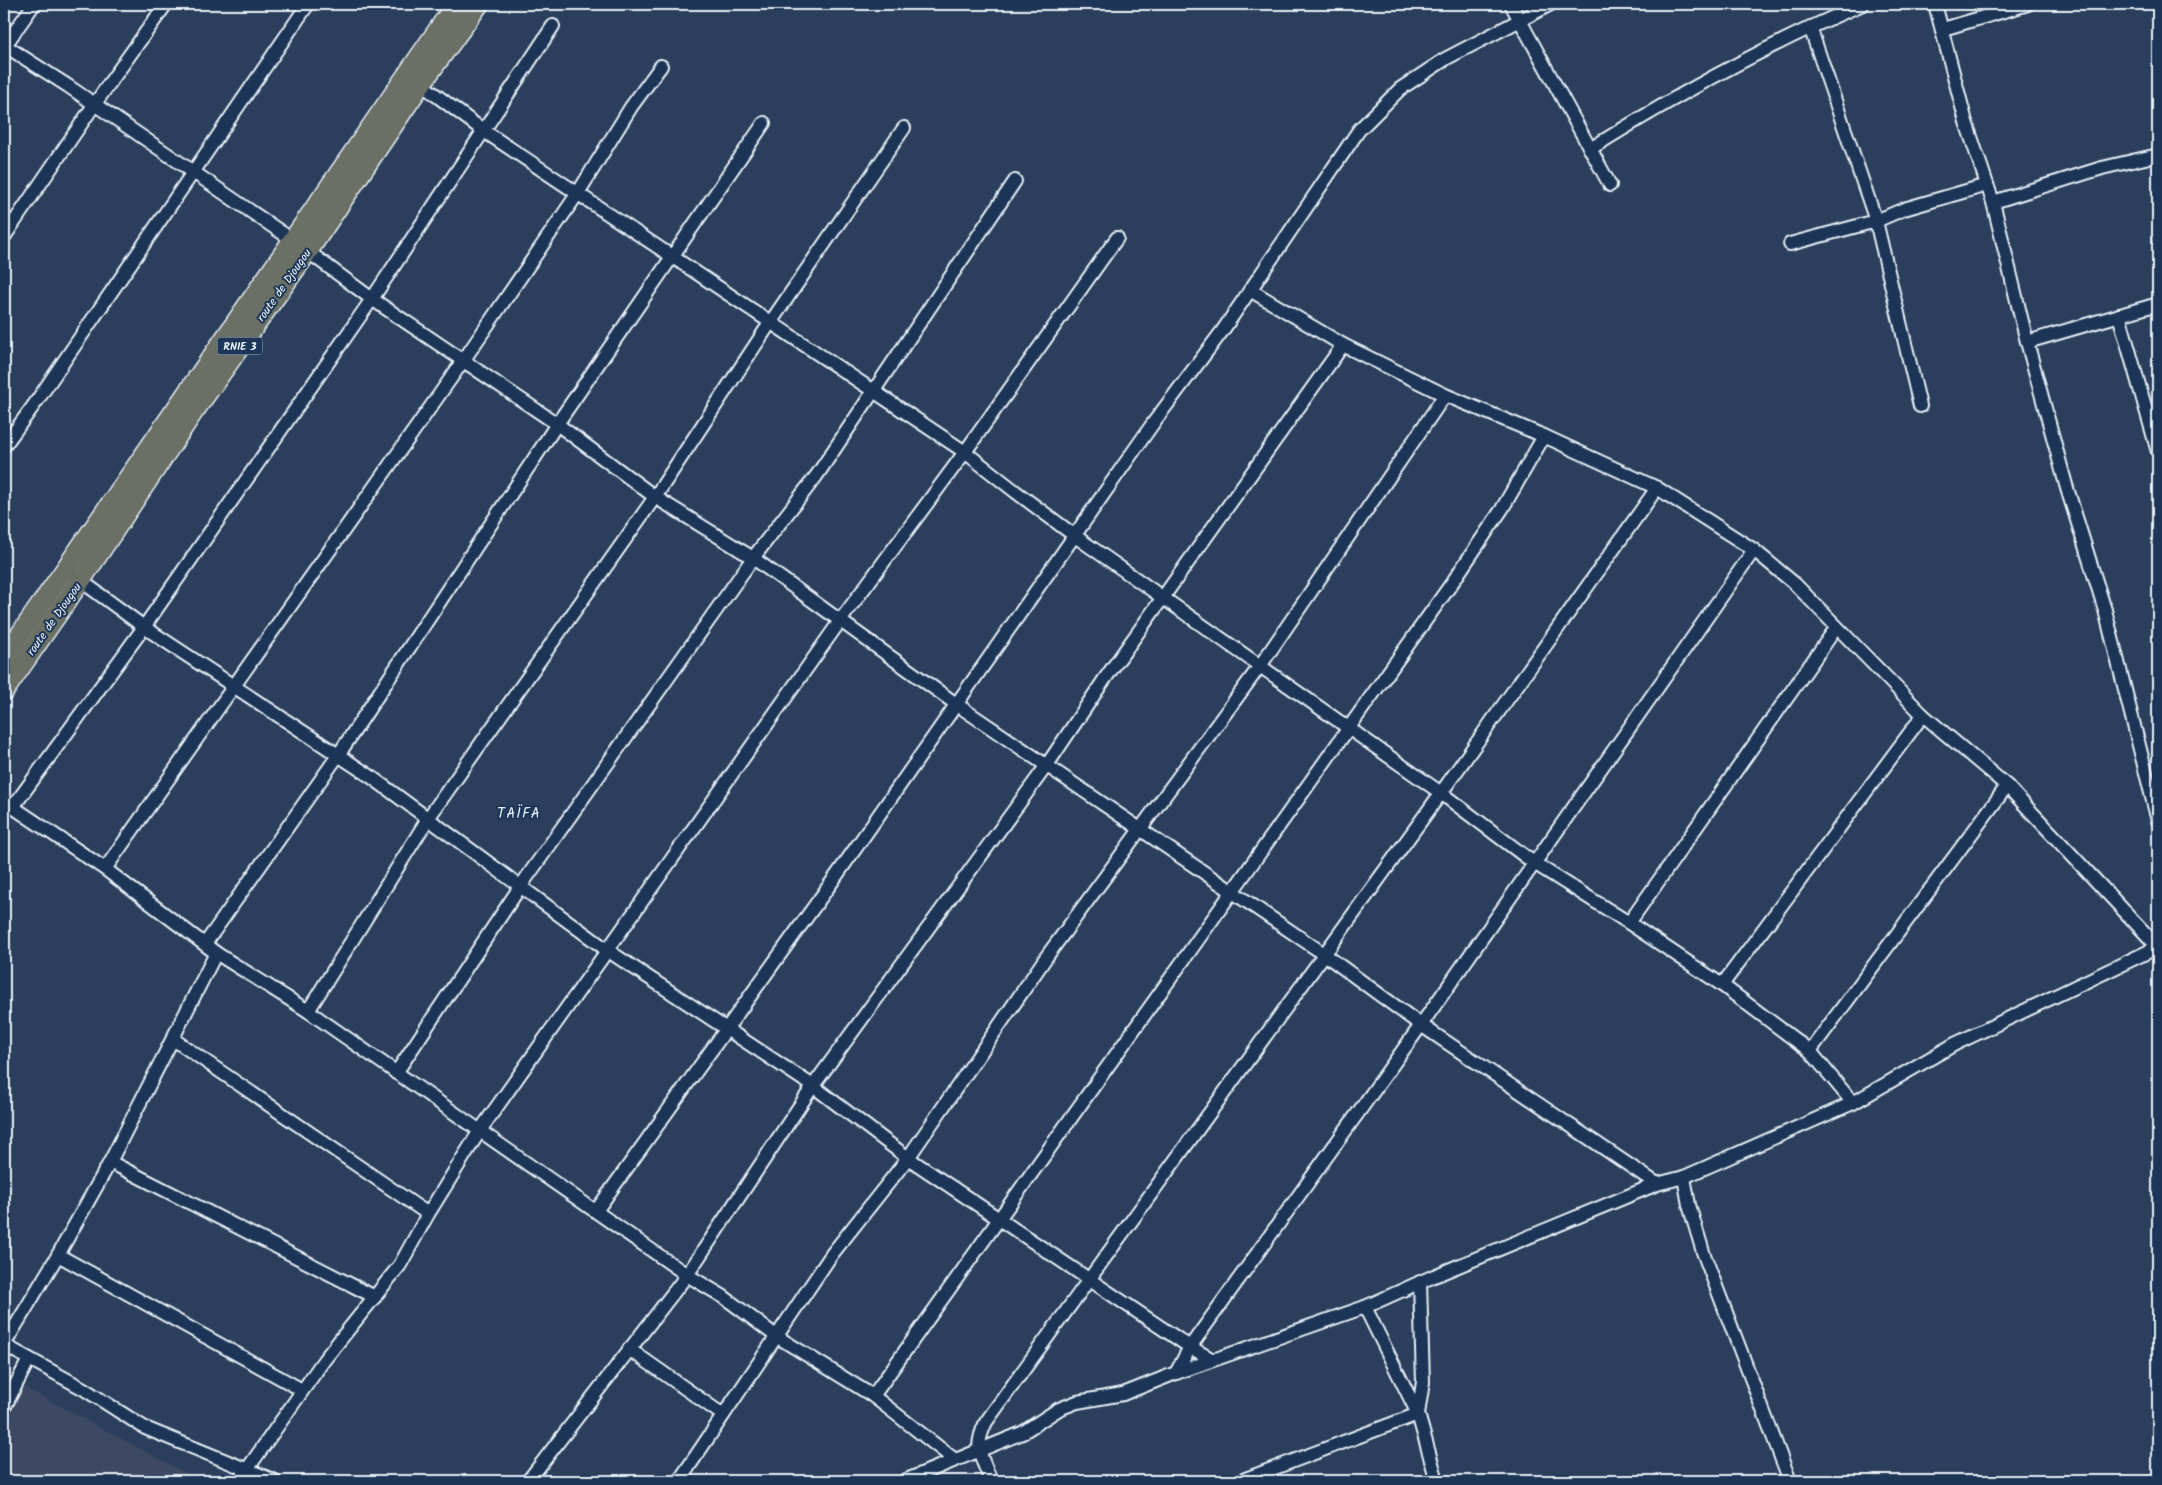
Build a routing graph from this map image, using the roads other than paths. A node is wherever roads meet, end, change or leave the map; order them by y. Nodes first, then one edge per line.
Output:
1 (34, 4) edge
2 (166, 4) edge
3 (308, 4) edge
4 (456, 4) edge
5 (479, 4) edge
6 (1511, 4) edge
7 (1551, 4) edge
8 (1935, 4) edge
9 (2028, 4) edge
10 (1856, 5) edge
11 (1520, 21) junction
12 (553, 26) dead end
13 (1810, 27) junction
14 (1943, 29) junction
15 (4, 46) edge
16 (661, 66) dead end
17 (421, 84) junction
18 (94, 105) junction
19 (764, 123) dead end
20 (904, 128) dead end
21 (484, 131) junction
22 (1590, 149) junction
23 (2158, 155) edge
24 (192, 172) junction
25 (1015, 181) dead end
26 (1610, 185) dead end
27 (1987, 185) junction
28 (578, 193) junction
29 (1993, 202) junction
30 (1876, 221) junction
31 (4, 237) edge
32 (1117, 238) dead end
33 (291, 240) junction
34 (1790, 244) dead end
35 (308, 252) junction
36 (672, 258) junction
37 (1250, 290) junction
38 (372, 300) junction
39 (2158, 304) edge
40 (2119, 315) junction
41 (770, 323) junction
42 (2027, 342) junction
43 (1343, 345) junction
44 (463, 361) junction
45 (873, 391) junction
46 (1445, 395) junction
47 (1920, 406) dead end
48 (556, 424) junction
49 (1544, 436) junction
50 (4, 446) edge
51 (965, 452) junction
52 (2158, 452) edge
53 (1658, 488) junction
54 (655, 497) junction
55 (1075, 536) junction
56 (1754, 550) junction
57 (753, 558) junction
58 (65, 569) junction
59 (81, 580) junction
60 (1164, 599) junction
61 (840, 621) junction
62 (144, 627) junction
63 (1836, 628) junction
64 (4, 658) edge
65 (1260, 666) junction
66 (234, 686) junction
67 (4, 691) edge
68 (956, 704) junction
69 (1923, 715) junction
70 (1349, 728) junction
71 (339, 754) junction
72 (1047, 765) junction
73 (2007, 786) junction
74 (1441, 793) junction
75 (8, 804) edge
76 (429, 817) junction
77 (2158, 821) edge
78 (1139, 829) junction
79 (1534, 863) junction
80 (105, 869) junction
81 (520, 888) junction
82 (1233, 892) junction
83 (1630, 923) junction
84 (205, 944) junction
85 (607, 950) junction
86 (216, 952) junction
87 (1324, 954) junction
88 (1722, 984) junction
89 (308, 1011) junction
90 (1421, 1025) junction
91 (726, 1030) junction
92 (173, 1038) junction
93 (1810, 1051) junction
94 (396, 1073) junction
95 (813, 1086) junction
96 (1853, 1102) junction
97 (479, 1132) junction
98 (908, 1158) junction
99 (110, 1162) junction
100 (1684, 1177) junction
101 (1657, 1184) junction
102 (596, 1211) junction
103 (428, 1214) junction
104 (999, 1217) junction
105 (58, 1256) junction
106 (687, 1275) junction
107 (1090, 1279) junction
108 (1420, 1282) junction
109 (375, 1297) junction
110 (1365, 1307) junction
111 (776, 1336) junction
112 (4, 1345) edge
113 (1190, 1347) junction
114 (629, 1349) junction
115 (29, 1359) junction
116 (1213, 1360) junction
117 (1176, 1373) junction
118 (302, 1390) junction
119 (873, 1396) junction
120 (4, 1408) edge
121 (1418, 1414) junction
122 (723, 1415) junction
123 (979, 1450) junction
124 (955, 1460) junction
125 (248, 1470) junction
126 (239, 1481) edge
127 (272, 1481) edge
128 (528, 1481) edge
129 (679, 1481) edge
130 (904, 1481) edge
131 (991, 1481) edge
132 (1240, 1481) edge
133 (1437, 1481) edge
134 (1790, 1481) edge

1 - 15 street
2 - 18 street
3 - 24 street
4 - 33 highway, route de Djougou / RNIE 3
5 - 17 highway, route de Djougou / RNIE 3
6 - 11 street
7 - 11 street
8 - 14 street
9 - 14 street
10 - 13 street
11 - 22 street
11 - 37 street
12 - 21 street
13 - 22 street
13 - 30 street
14 - 27 street
15 - 18 street
16 - 28 street
17 - 21 street
17 - 35 highway, route de Djougou / RNIE 3
18 - 24 street
18 - 31 street
19 - 36 street
20 - 41 street
21 - 28 street
21 - 38 street
22 - 26 street
23 - 29 street
24 - 33 street
24 - 50 street
25 - 45 street
27 - 29 street
27 - 30 street
28 - 36 street
28 - 44 street
29 - 42 street
30 - 34 street
30 - 47 street
32 - 51 street
33 - 35 street
33 - 58 highway, route de Djougou / RNIE 3
35 - 38 street
35 - 59 highway, route de Djougou / RNIE 3
36 - 41 street
36 - 48 street
37 - 43 street
37 - 55 street
38 - 44 street
38 - 62 street
39 - 40 street
40 - 42 street
40 - 52 street
41 - 45 street
41 - 54 street
42 - 77 street
43 - 46 street
43 - 60 street
44 - 48 street
44 - 66 street
45 - 51 street
45 - 57 street
46 - 49 street
46 - 65 street
48 - 54 street
48 - 71 street
49 - 53 street
49 - 70 street
51 - 55 street
51 - 61 street
53 - 56 street
53 - 74 street
54 - 57 street
54 - 76 street
55 - 60 street
55 - 68 street
56 - 63 street
56 - 79 street
57 - 61 street
57 - 81 street
58 - 59 street
58 - 64 highway, route de Djougou / RNIE 3
59 - 62 street
59 - 67 highway, route de Djougou / RNIE 3
60 - 65 street
60 - 72 street
61 - 68 street
61 - 85 street
62 - 66 street
62 - 75 street
63 - 69 street
63 - 83 street
65 - 70 street
65 - 78 street
66 - 71 street
66 - 80 street
68 - 72 street
68 - 91 street
69 - 73 street
69 - 88 street
70 - 74 street
70 - 82 street
71 - 76 street
71 - 84 street
72 - 78 street
72 - 95 street
73 - 93 street
73 - 96 street
74 - 79 street
74 - 87 street
75 - 80 street
76 - 81 street
76 - 89 street
78 - 82 street
78 - 98 street
79 - 83 street
79 - 90 street
80 - 84 street
81 - 85 street
81 - 94 street
82 - 87 street
82 - 104 street
83 - 88 street
84 - 86 street
85 - 91 street
85 - 97 street
86 - 89 street
86 - 92 street
87 - 90 street
87 - 107 street
88 - 93 street
89 - 94 street
90 - 101 street
90 - 113 street
91 - 95 street
91 - 102 street
92 - 99 street
92 - 103 street
93 - 96 street
94 - 97 street
95 - 98 street
95 - 106 street
96 - 100 street
97 - 102 street
97 - 103 street
98 - 104 street
98 - 111 street
99 - 105 street
99 - 109 street
100 - 101 street
100 - 134 street
101 - 108 street
102 - 106 street
103 - 109 street
104 - 107 street
104 - 119 street
105 - 112 street
105 - 118 street
106 - 111 street
106 - 114 street
107 - 113 street
107 - 123 street
108 - 110 street
108 - 121 street
109 - 118 street
110 - 116 street
110 - 121 street
111 - 119 street
111 - 122 street
112 - 115 street
113 - 116 street
113 - 117 street
114 - 122 street
114 - 128 street
115 - 120 street
115 - 125 street
116 - 117 street
117 - 123 street
118 - 125 street
119 - 124 street
121 - 132 street
121 - 133 street
122 - 129 street
123 - 124 street
123 - 131 street
124 - 130 street
125 - 126 street
125 - 127 street

